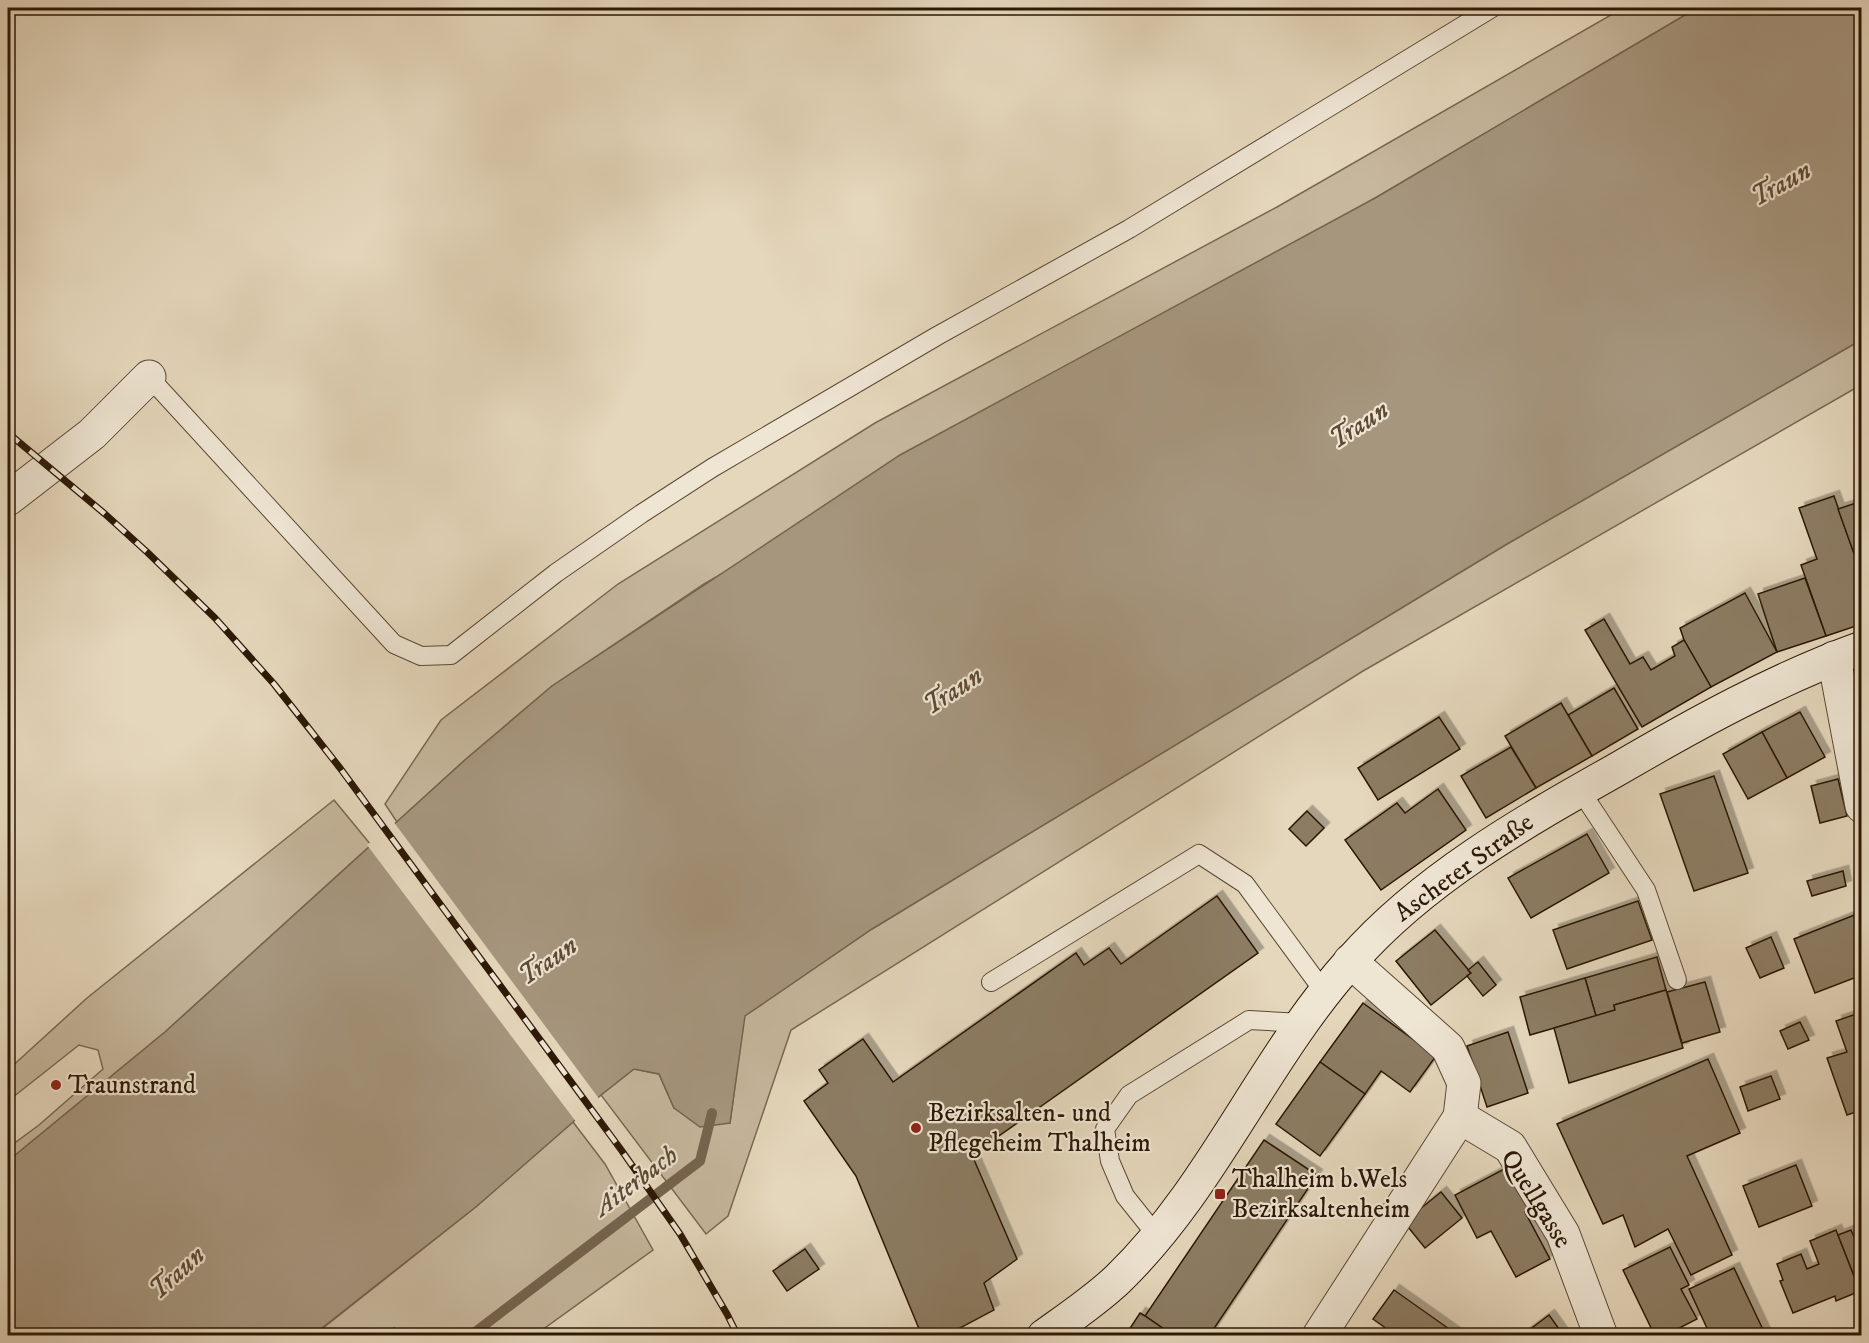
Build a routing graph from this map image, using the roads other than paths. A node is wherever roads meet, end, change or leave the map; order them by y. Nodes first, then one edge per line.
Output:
1 (1492, 8) edge
2 (149, 377) joint
3 (8, 500) edge
4 (1848, 653) edge
5 (1580, 790) junction
6 (1862, 806) edge
7 (1350, 961) junction
8 (1677, 980) dead end
9 (991, 982) dead end
10 (1325, 993) junction
11 (1302, 1023) junction
12 (1460, 1117) junction
13 (1157, 1236) junction
14 (1044, 1335) edge
15 (1319, 1335) edge
16 (1601, 1335) edge

1 - 2 lane
2 - 3 street
4 - 5 street, Ascheter Straße
4 - 6 street
5 - 7 street, Ascheter Straße
5 - 8 lane
7 - 10 street, Ascheter Straße
7 - 12 street
9 - 10 lane
10 - 11 street, Ascheter Straße
11 - 13 street, Ascheter Straße
11 - 13 lane
12 - 15 street
12 - 16 street, Quellgasse
13 - 14 street, Ascheter Straße

